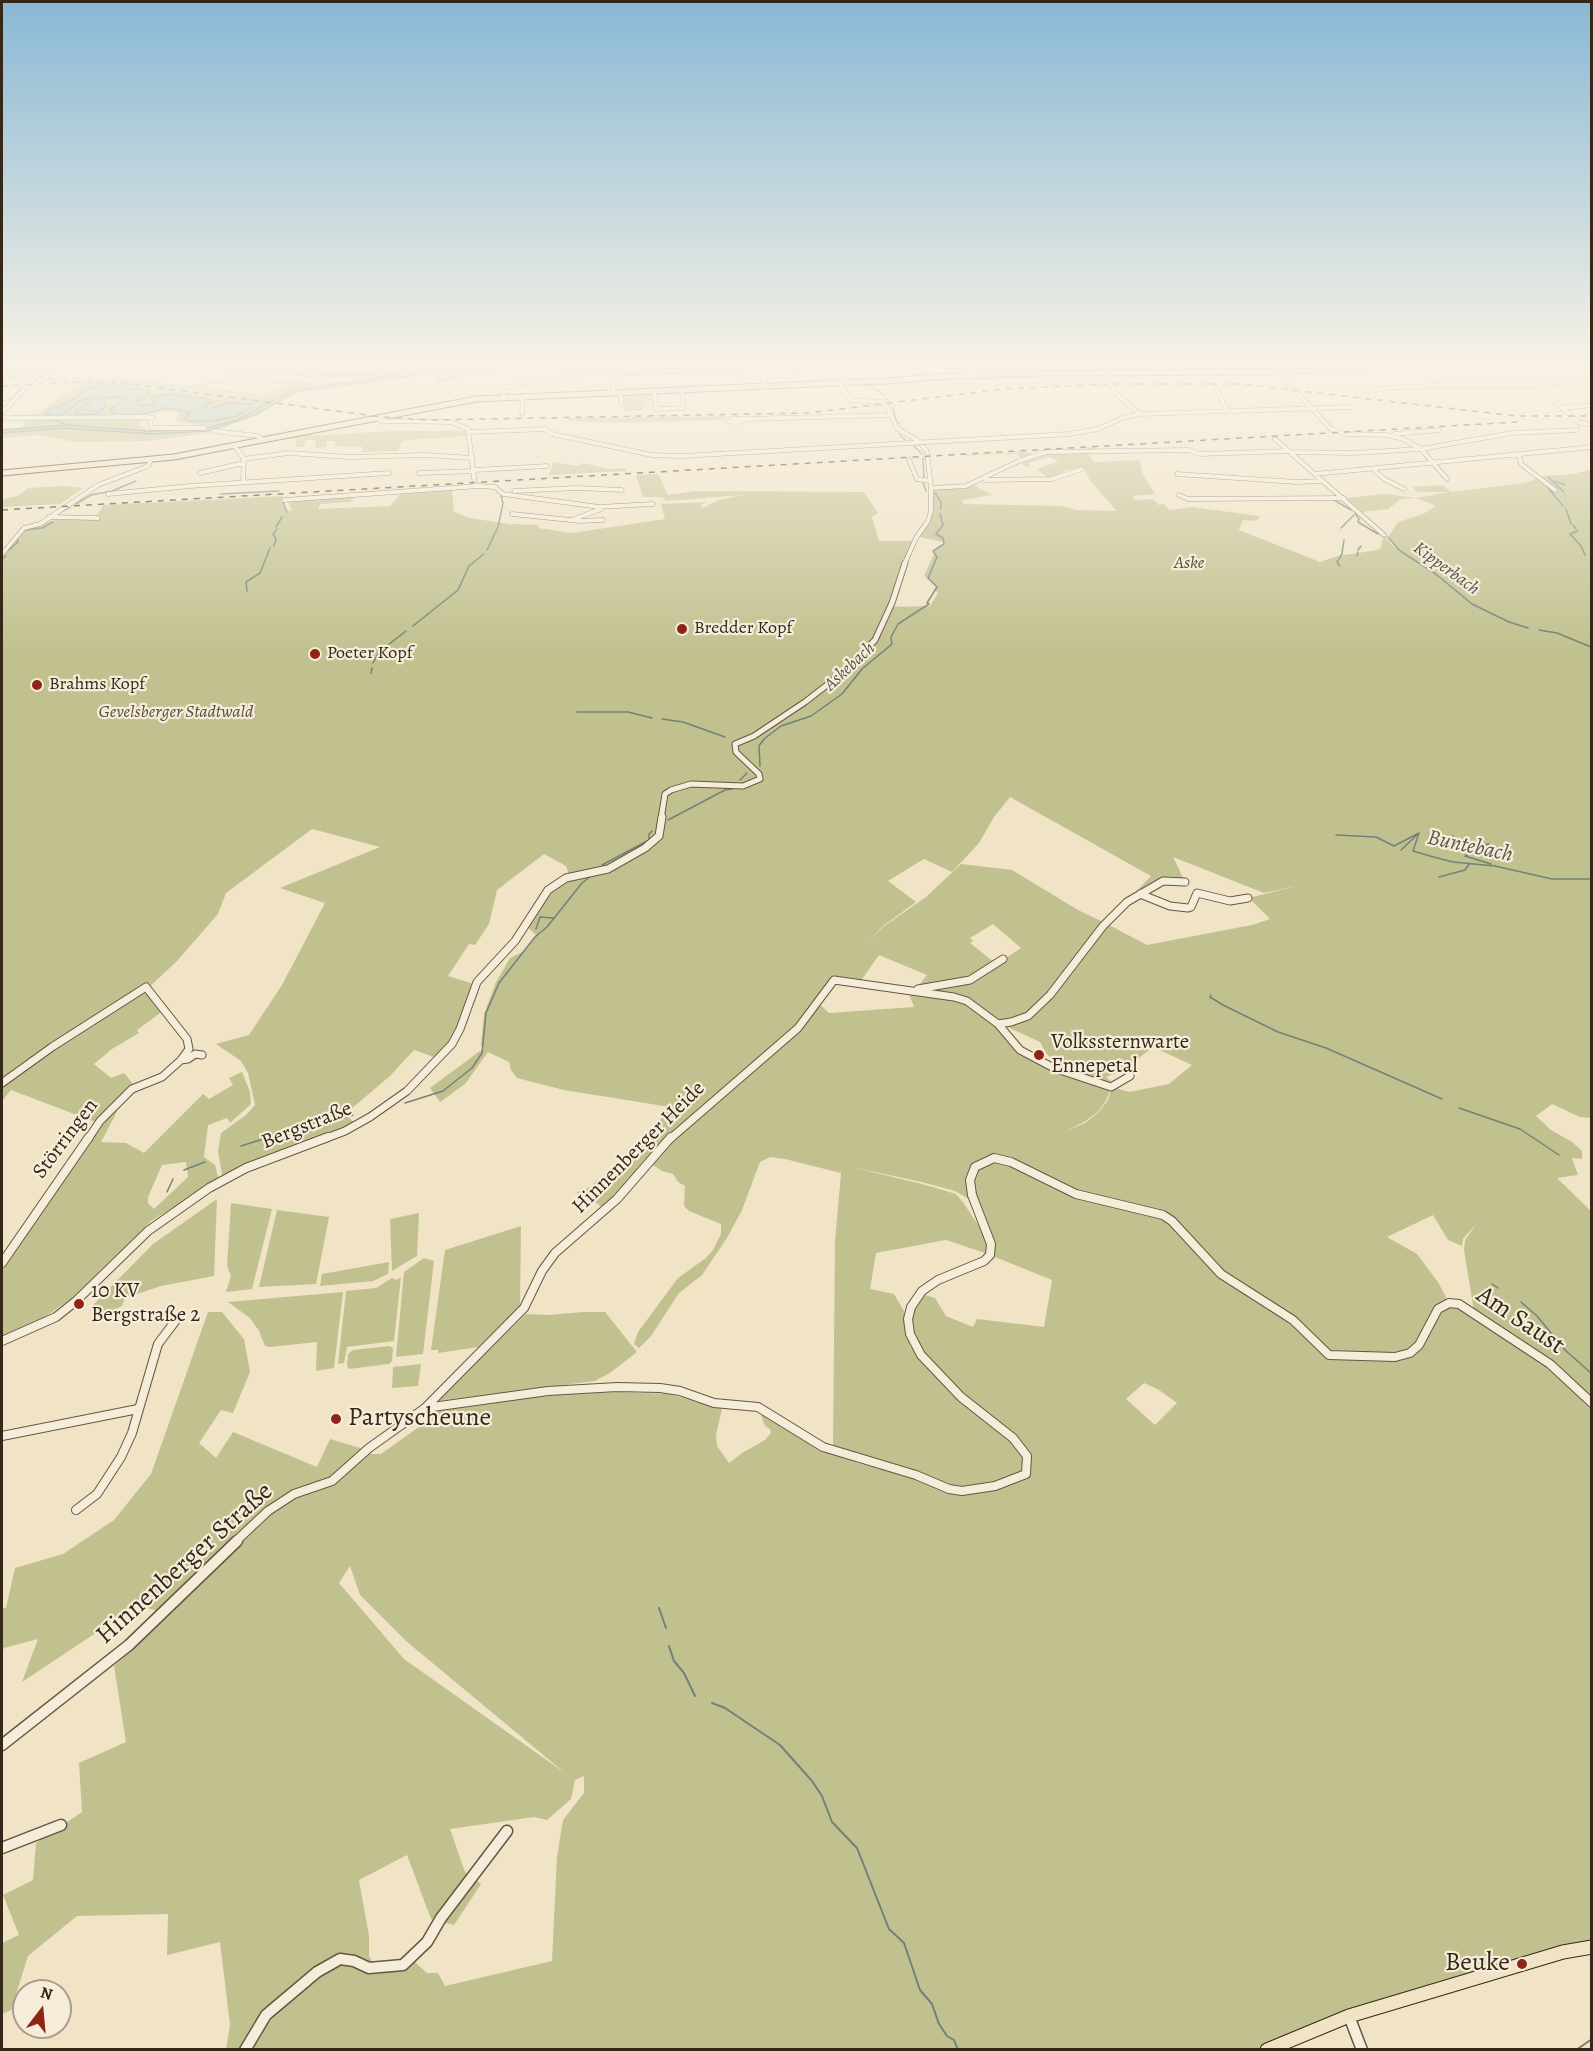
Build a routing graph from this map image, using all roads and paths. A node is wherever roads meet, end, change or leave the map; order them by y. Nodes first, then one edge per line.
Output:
1 (473, 458) edge
2 (151, 459) joint
3 (257, 459) edge
4 (927, 459) edge
5 (1026, 459) edge
6 (1298, 459) edge
7 (1430, 459) edge
8 (1477, 459) edge
9 (1520, 459) edge
10 (909, 460) dead end
11 (244, 461) junction
12 (1435, 464) junction
13 (148, 466) junction
14 (547, 466) dead end
15 (1373, 469) junction
16 (475, 470) junction
17 (1082, 470) dead end
18 (2, 473) edge
19 (201, 473) dead end
20 (389, 473) dead end
21 (419, 473) dead end
22 (147, 474) dead end
23 (1177, 474) dead end
24 (1315, 474) junction
25 (1447, 479) dead end
26 (982, 480) junction
27 (929, 481) junction
28 (1323, 481) junction
29 (243, 482) junction
30 (138, 484) dead end
31 (475, 486) junction
32 (931, 488) junction
33 (1404, 489) dead end
34 (136, 490) junction
35 (622, 490) dead end
36 (1555, 490) dead end
37 (500, 492) junction
38 (108, 494) dead end
39 (1179, 495) dead end
40 (1344, 498) junction
41 (284, 500) dead end
42 (653, 504) dead end
43 (602, 507) junction
44 (512, 514) dead end
45 (49, 517) junction
46 (98, 518) dead end
47 (572, 520) junction
48 (603, 520) dead end
49 (1383, 535) dead end
50 (2, 554) edge
51 (1185, 882) dead end
52 (1140, 894) junction
53 (1248, 898) dead end
54 (1003, 959) dead end
55 (909, 991) junction
56 (998, 1024) junction
57 (202, 1056) dead end
58 (181, 1060) junction
59 (1130, 1076) dead end
60 (2, 1083) edge
61 (2, 1263) edge
62 (176, 1320) dead end
63 (2, 1341) edge
64 (480, 1350) joint
65 (1592, 1403) edge
66 (425, 1408) junction
67 (138, 1409) junction
68 (2, 1436) edge
69 (76, 1510) dead end
70 (2, 1745) edge
71 (61, 1824) dead end
72 (507, 1831) dead end
73 (2, 1848) edge
74 (1592, 1947) edge
75 (1349, 2016) junction
76 (245, 2049) edge
77 (1267, 2049) edge
78 (1362, 2049) edge

1 - 16 street
2 - 13 street
2 - 18 main road
3 - 11 street
4 - 27 street
5 - 26 street
6 - 24 street
7 - 12 street
8 - 12 street
9 - 36 street
10 - 27 street
11 - 19 street
11 - 29 street
12 - 15 street
12 - 25 street
13 - 22 street
13 - 45 street
14 - 16 street
15 - 24 street
15 - 33 street
16 - 21 street
16 - 31 street
17 - 26 street
20 - 29 street
23 - 28 street
24 - 28 street
26 - 32 street
27 - 32 street
28 - 40 street
29 - 34 street
30 - 34 street
31 - 37 street
31 - 41 street
32 - 63 street, Bergstraße
34 - 38 street
35 - 37 street
37 - 43 street
39 - 40 street
40 - 49 street
42 - 43 street
43 - 47 street
44 - 47 street
45 - 46 street
45 - 50 street
47 - 48 street
51 - 52 street
52 - 53 street
52 - 56 street
54 - 55 street
55 - 56 street
55 - 64 street, Hinnenberger Heide
56 - 59 street
57 - 58 street, Störringen
58 - 60 street
58 - 61 street, Störringen
62 - 67 street
64 - 66 street, Hinnenberger Straße
65 - 66 street, Am Saust
66 - 70 street, Hinnenberger Straße
67 - 68 street
67 - 69 street
71 - 73 street
72 - 76 street
74 - 75 main road
75 - 77 main road
75 - 78 street

